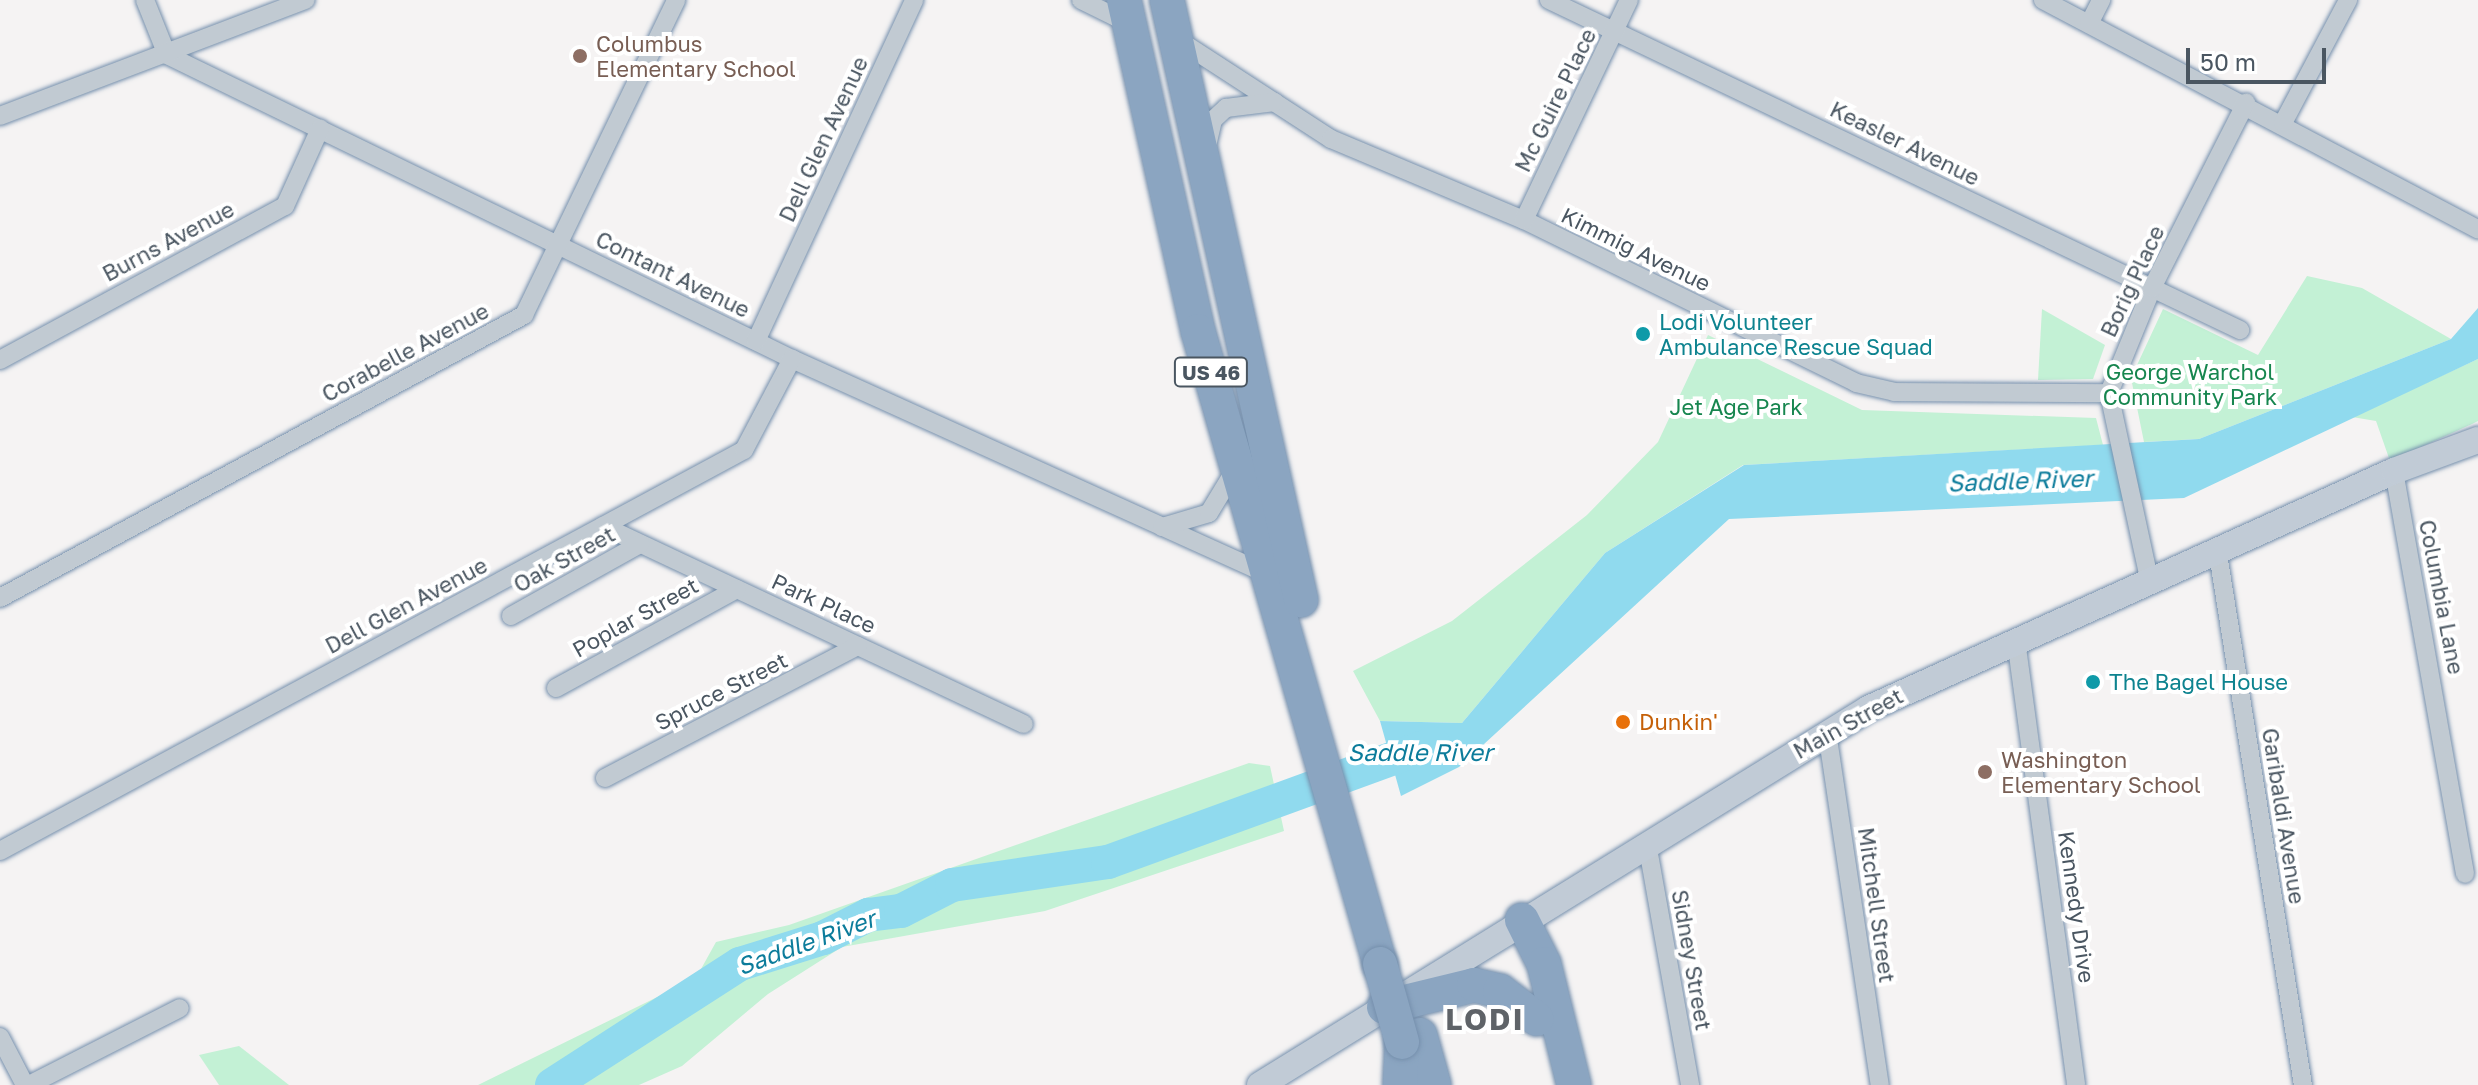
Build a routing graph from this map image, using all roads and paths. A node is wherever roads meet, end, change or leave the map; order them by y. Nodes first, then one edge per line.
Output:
1 (145, 0) edge
2 (306, 0) edge
3 (676, 0) edge
4 (914, 0) edge
5 (1081, 0) edge
6 (1167, 0) edge
7 (1549, 0) edge
8 (1629, 0) edge
9 (2043, 0) edge
10 (2101, 0) edge
11 (2348, 0) edge
12 (1126, 12) edge
13 (2089, 24) junction
14 (1614, 31) junction
15 (1174, 36) junction
16 (167, 55) junction
17 (1282, 102) junction
18 (2246, 103) junction
19 (0, 116) edge
20 (2283, 123) junction
21 (320, 129) junction
22 (1200, 167) junction
23 (1524, 220) junction
24 (2477, 223) edge
25 (559, 246) junction
26 (2152, 288) junction
27 (2240, 330) dead end
28 (756, 341) junction
29 (792, 359) junction
30 (0, 360) edge
31 (2109, 393) junction
32 (2478, 440) edge
33 (1237, 462) junction
34 (2394, 471) junction
35 (603, 526) junction
36 (1162, 527) junction
37 (640, 544) junction
38 (2218, 554) junction
39 (1271, 576) junction
40 (2150, 583) junction
41 (737, 589) junction
42 (0, 598) edge
43 (511, 616) dead end
44 (2016, 640) junction
45 (858, 646) junction
46 (556, 688) dead end
47 (1318, 705) junction
48 (1024, 724) dead end
49 (1827, 732) junction
50 (605, 778) dead end
51 (1647, 843) junction
52 (0, 851) edge
53 (2465, 874) dead end
54 (1524, 930) junction
55 (1384, 1007) junction
56 (180, 1008) dead end
57 (1537, 1019) junction
58 (0, 1037) edge
59 (1424, 1084) edge
60 (27, 1085) edge
61 (1260, 1085) edge
62 (1554, 1085) edge
63 (1574, 1085) edge
64 (1690, 1085) edge
65 (1880, 1085) edge
66 (2076, 1085) edge
67 (2303, 1085) edge

1 - 16 street
2 - 16 street
3 - 25 street, Corabelle Avenue
4 - 28 street, Dell Glen Avenue
5 - 12 street
6 - 15 highway, US 46
7 - 14 street, Keasler Avenue
8 - 14 street, Mc Guire Place
9 - 13 street
10 - 13 street
11 - 20 street
12 - 33 highway, US 46
13 - 18 street
14 - 23 street, Mc Guire Place
14 - 26 street, Keasler Avenue
15 - 17 street, Kimmig Avenue
15 - 22 highway, US 46
16 - 19 street
16 - 21 street, Contant Avenue
17 - 22 street
17 - 23 street, Kimmig Avenue
18 - 20 street
18 - 26 street, Borig Place
20 - 24 street
21 - 25 street, Contant Avenue
21 - 30 street, Burns Avenue
22 - 47 highway, US 46
23 - 31 street, Kimmig Avenue
25 - 28 street, Contant Avenue
25 - 42 street, Corabelle Avenue
26 - 27 street, Keasler Avenue
26 - 31 street, Borig Place
28 - 29 street, Contant Avenue
29 - 35 street, Dell Glen Avenue
29 - 36 street, Contant Avenue
31 - 40 street
32 - 34 street, Main Street
33 - 36 street
33 - 39 highway, US 46
34 - 38 street, Main Street
34 - 53 street, Columbia Lane
35 - 37 street, Park Place
35 - 52 street, Dell Glen Avenue
36 - 39 street, Contant Avenue
37 - 41 street, Park Place
37 - 43 street, Oak Street
38 - 40 street, Main Street
38 - 67 street, Garibaldi Avenue
39 - 47 highway, US 46
40 - 44 street, Main Street
41 - 45 street, Park Place
41 - 46 street, Poplar Street
44 - 49 street, Main Street
44 - 66 street, Kennedy Drive
45 - 48 street, Park Place
45 - 50 street, Spruce Street
47 - 59 highway, US 46
49 - 51 street, Main Street
49 - 65 street, Mitchell Street
51 - 54 street, Main Street
51 - 64 street, Sidney Street
54 - 55 street, Main Street
54 - 57 highway
54 - 63 highway
55 - 57 highway
55 - 61 street, Main Street
56 - 60 street
57 - 62 highway
58 - 60 street

